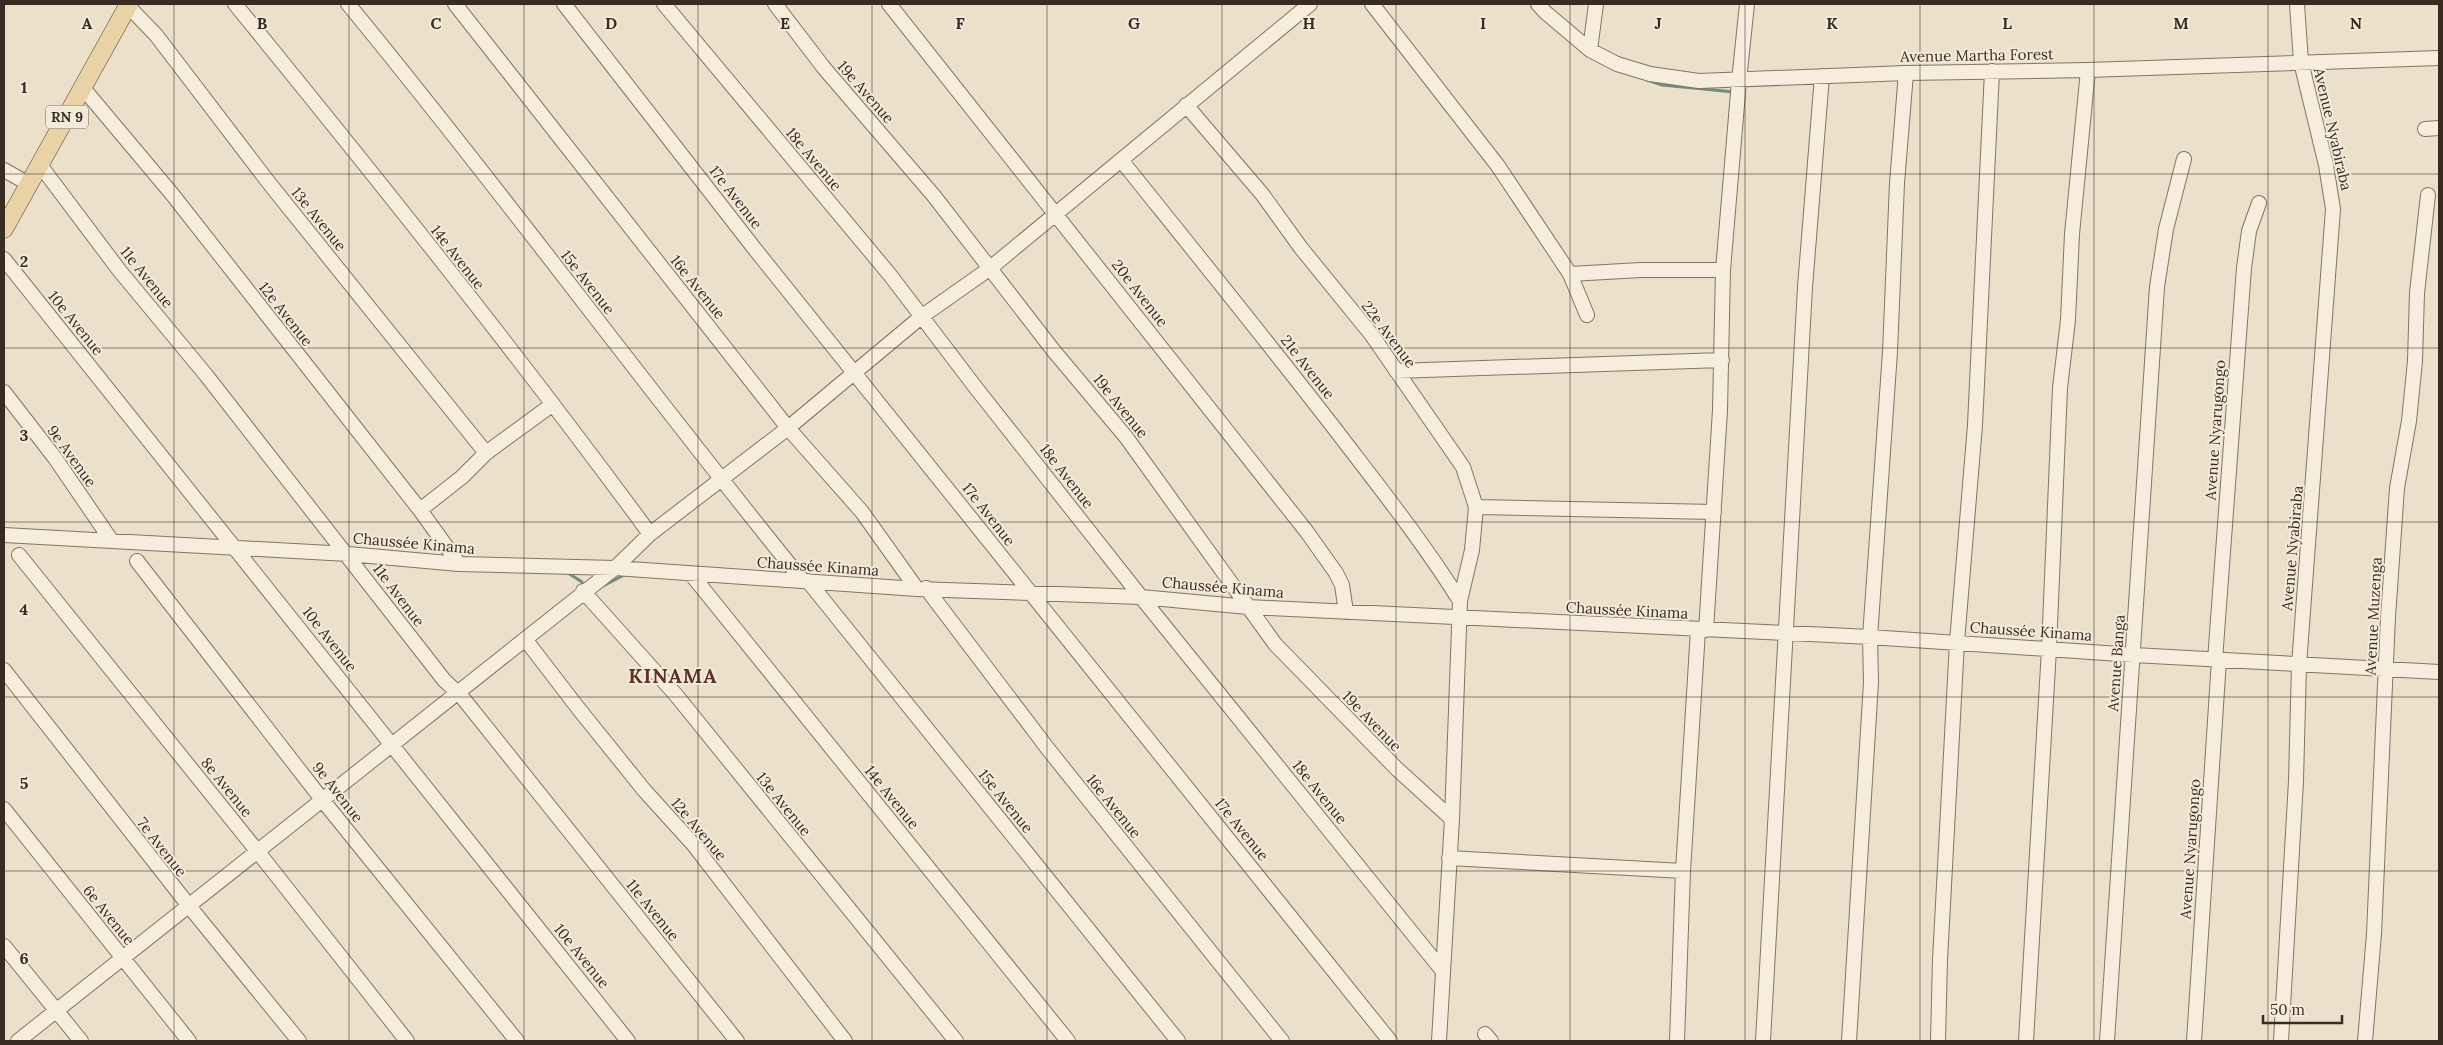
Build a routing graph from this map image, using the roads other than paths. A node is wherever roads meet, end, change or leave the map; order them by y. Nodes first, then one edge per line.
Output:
1 (235, 4) edge
2 (348, 4) edge
3 (455, 4) edge
4 (564, 4) edge
5 (664, 4) edge
6 (775, 4) edge
7 (890, 4) edge
8 (1310, 4) edge
9 (1372, 4) edge
10 (1538, 4) edge
11 (1596, 4) edge
12 (1748, 4) edge
13 (2297, 4) edge
14 (125, 6) edge
15 (1590, 50) junction
16 (2439, 58) edge
17 (2301, 62) junction
18 (2088, 70) junction
19 (1992, 71) junction
20 (1906, 72) junction
21 (1822, 76) junction
22 (1739, 80) junction
23 (83, 88) junction
24 (1186, 104) junction
25 (2439, 128) edge
26 (2425, 129) dead end
27 (2184, 159) dead end
28 (1121, 160) junction
29 (40, 165) junction
30 (4, 170) edge
31 (29, 184) junction
32 (2428, 195) dead end
33 (2259, 204) dead end
34 (1055, 212) junction
35 (4, 229) edge
36 (4, 259) edge
37 (989, 269) junction
38 (1723, 270) junction
39 (1570, 274) junction
40 (1587, 315) dead end
41 (921, 317) junction
42 (1722, 360) junction
43 (1396, 371) junction
44 (856, 373) junction
45 (4, 392) edge
46 (553, 404) junction
47 (788, 428) junction
48 (486, 453) junction
49 (722, 481) junction
50 (1476, 507) junction
51 (420, 510) junction
52 (1714, 512) junction
53 (6, 533) edge
54 (650, 534) junction
55 (111, 540) junction
56 (238, 549) junction
57 (348, 554) junction
58 (19, 555) dead end
59 (137, 560) dead end
60 (459, 564) junction
61 (615, 568) junction
62 (691, 574) junction
63 (806, 581) junction
64 (921, 588) junction
65 (1030, 593) junction
66 (586, 594) junction
67 (1141, 597) junction
68 (1460, 601) junction
69 (1248, 607) junction
70 (1346, 612) junction
71 (1461, 617) junction
72 (1702, 630) junction
73 (1787, 633) junction
74 (1870, 637) junction
75 (527, 641) junction
76 (1957, 642) junction
77 (2049, 649) junction
78 (2134, 655) junction
79 (2217, 660) junction
80 (2299, 665) junction
81 (4, 670) edge
82 (2386, 670) junction
83 (2439, 672) edge
84 (460, 694) junction
85 (393, 746) junction
86 (325, 803) junction
87 (4, 809) edge
88 (1452, 819) junction
89 (260, 854) junction
90 (1449, 858) junction
91 (1684, 871) junction
92 (190, 909) junction
93 (4, 946) edge
94 (125, 961) junction
95 (1442, 970) junction
96 (58, 1013) junction
97 (18, 1041) edge
98 (81, 1041) edge
99 (189, 1041) edge
100 (299, 1041) edge
101 (407, 1041) edge
102 (517, 1041) edge
103 (628, 1041) edge
104 (737, 1041) edge
105 (845, 1041) edge
106 (956, 1041) edge
107 (1068, 1041) edge
108 (1178, 1041) edge
109 (1282, 1041) edge
110 (1390, 1041) edge
111 (1439, 1041) edge
112 (1677, 1041) edge
113 (1763, 1041) edge
114 (1850, 1041) edge
115 (1938, 1041) edge
116 (2026, 1041) edge
117 (2107, 1041) edge
118 (2194, 1041) edge
119 (2280, 1041) edge
120 (2365, 1041) edge

1 - 46 street, 14e Avenue
2 - 49 street, 15e Avenue
3 - 47 street, 16e Avenue
4 - 44 street, 17e Avenue
5 - 41 street, 18e Avenue
6 - 37 street, 19e Avenue
7 - 34 street, 20e Avenue
8 - 24 street
9 - 39 street
10 - 15 street, Avenue Martha Forest
11 - 15 street
12 - 22 street
13 - 17 street, Avenue Nyabiraba
14 - 23 main road, RN 9
14 - 48 street, 13e Avenue
15 - 22 street, Avenue Martha Forest
16 - 17 street, Avenue Martha Forest
17 - 18 street, Avenue Martha Forest
17 - 80 street, Avenue Nyabiraba
18 - 19 street, Avenue Martha Forest
18 - 77 street
19 - 20 street, Avenue Martha Forest
19 - 76 street
20 - 21 street, Avenue Martha Forest
20 - 74 street
21 - 22 street, Avenue Martha Forest
21 - 73 street
22 - 38 street
23 - 29 main road, RN 9
23 - 51 street, 12e Avenue
24 - 28 street
24 - 43 street, 22e Avenue
25 - 26 street
27 - 78 street, Avenue Banga
28 - 34 street
28 - 68 street, 21e Avenue
29 - 31 main road, RN 9
29 - 57 street, 11e Avenue
30 - 31 street
31 - 35 main road, RN 9
32 - 82 street, Avenue Muzenga
33 - 79 street, Avenue Nyarugongo
34 - 37 street
34 - 70 street, 20e Avenue
36 - 56 street, 10e Avenue
37 - 41 street
37 - 69 street, 19e Avenue
38 - 39 street
38 - 42 street
39 - 40 street
41 - 44 street
41 - 67 street, 18e Avenue
42 - 43 street
42 - 52 street
43 - 50 street, 22e Avenue
44 - 47 street
44 - 65 street, 17e Avenue
45 - 55 street, 9e Avenue
46 - 48 street
46 - 54 street, 14e Avenue
47 - 49 street
47 - 64 street, 16e Avenue
48 - 51 street
49 - 54 street
49 - 63 street, 15e Avenue
50 - 52 street
50 - 68 street, 22e Avenue
51 - 60 street, 12e Avenue
52 - 72 street
53 - 55 street, Chaussée Kinama
54 - 61 street
55 - 56 street, Chaussée Kinama
56 - 57 street, Chaussée Kinama
56 - 85 street, 10e Avenue
57 - 60 street, Chaussée Kinama
57 - 84 street, 11e Avenue
58 - 89 street, 8e Avenue
59 - 86 street, 9e Avenue
60 - 61 street, Chaussée Kinama
61 - 62 street, Chaussée Kinama
61 - 66 street
62 - 63 street, Chaussée Kinama
62 - 107 street, 14e Avenue
63 - 64 street, Chaussée Kinama
63 - 108 street, 15e Avenue
64 - 65 street, Chaussée Kinama
64 - 109 street, 16e Avenue
65 - 67 street, Chaussée Kinama
65 - 110 street, 17e Avenue
66 - 75 street
66 - 106 street, 13e Avenue
67 - 69 street, Chaussée Kinama
67 - 95 street, 18e Avenue
68 - 71 street, 22e Avenue
69 - 70 street, Chaussée Kinama
69 - 88 street, 19e Avenue
70 - 71 street, Chaussée Kinama
71 - 72 street, Chaussée Kinama
71 - 88 street, 22e Avenue
72 - 73 street, Chaussée Kinama
72 - 91 street
73 - 74 street, Chaussée Kinama
73 - 113 street
74 - 76 street, Chaussée Kinama
74 - 114 street
75 - 84 street
75 - 105 street, 12e Avenue
76 - 77 street, Chaussée Kinama
76 - 115 street
77 - 78 street, Chaussée Kinama
77 - 116 street
78 - 79 street, Chaussée Kinama
78 - 117 street, Avenue Banga
79 - 80 street, Chaussée Kinama
79 - 118 street, Avenue Nyarugongo
80 - 82 street, Chaussée Kinama
80 - 119 street, Avenue Nyabiraba
81 - 92 street, 7e Avenue
82 - 83 street, Chaussée Kinama
82 - 120 street, Avenue Muzenga
84 - 85 street
84 - 104 street, 11e Avenue
85 - 86 street
85 - 103 street, 10e Avenue
86 - 89 street
86 - 102 street, 9e Avenue
87 - 94 street, 6e Avenue
88 - 90 street, 22e Avenue
89 - 92 street
89 - 101 street, 8e Avenue
90 - 91 street
90 - 95 street, 22e Avenue
91 - 112 street
92 - 94 street
92 - 100 street, 7e Avenue
93 - 96 street
94 - 96 street
94 - 99 street, 6e Avenue
95 - 111 street, 22e Avenue
96 - 97 street
96 - 98 street

